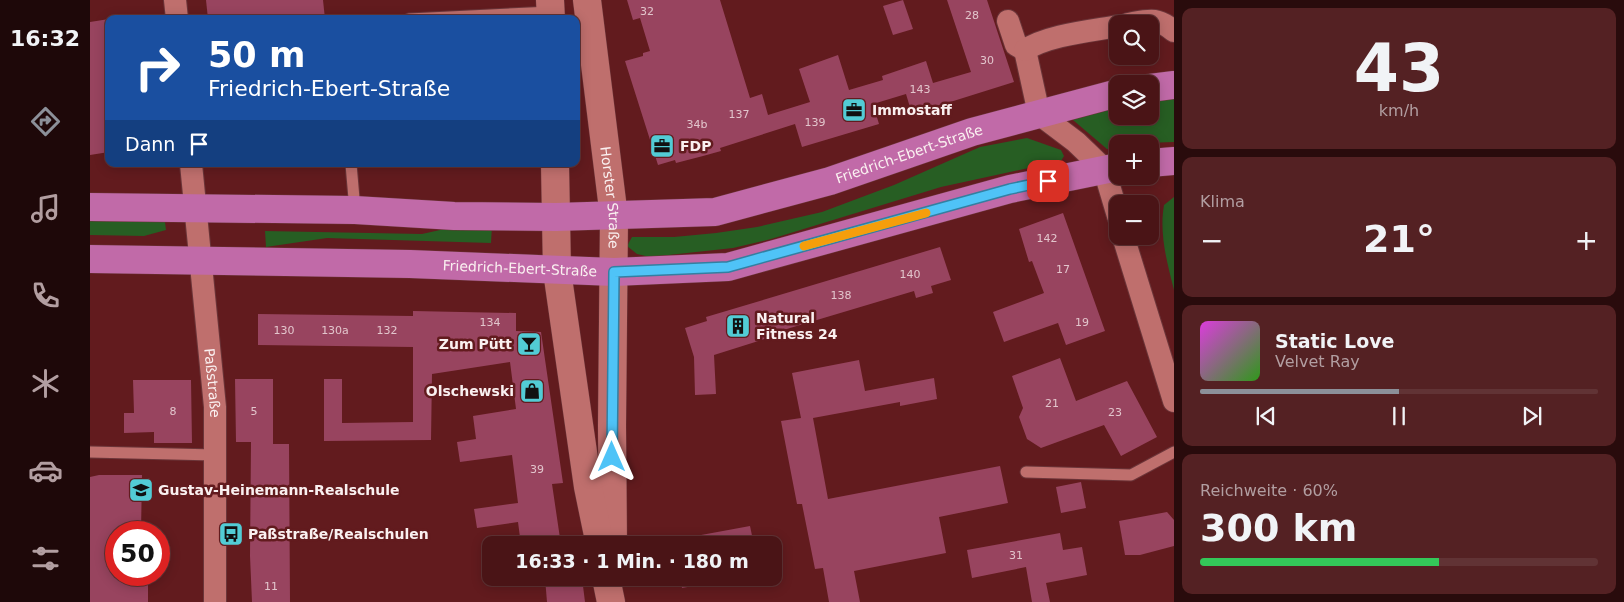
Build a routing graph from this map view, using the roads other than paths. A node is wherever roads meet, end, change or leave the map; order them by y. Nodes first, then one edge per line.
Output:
1 (175, 0) edge
2 (587, 0) edge
3 (551, 10) edge
4 (177, 15) edge
5 (472, 15) edge
6 (1008, 21) dead end
7 (1109, 28) edge
8 (1025, 50) junction
9 (1174, 85) edge
10 (1159, 87) edge
11 (1109, 95) edge
12 (1039, 114) junction
13 (1174, 161) edge
14 (1159, 162) edge
15 (191, 167) edge
16 (351, 167) edge
17 (555, 167) edge
18 (1109, 167) edge
19 (1109, 168) edge
20 (90, 207) edge
21 (196, 207) junction
22 (355, 210) junction
23 (556, 217) junction
24 (614, 217) junction
25 (1126, 245) edge
26 (90, 260) edge
27 (201, 260) junction
28 (557, 271) junction
29 (614, 272) junction
30 (1174, 401) edge
31 (90, 452) edge
32 (1174, 452) edge
33 (215, 455) junction
34 (1026, 472) dead end
35 (598, 536) edge
36 (613, 536) edge
37 (608, 586) edge
38 (613, 586) edge
39 (215, 602) edge
40 (612, 602) edge

1 - 4 street
2 - 24 main road, Horster Straße
3 - 5 lane
6 - 8 street
7 - 8 street
8 - 12 street
9 - 10 main road
11 - 12 main road, Friedrich-Ebert-Straße
12 - 18 street
12 - 24 main road, Friedrich-Ebert-Straße
13 - 14 main road
15 - 21 street, Paßstraße
16 - 22 lane
17 - 23 main road
19 - 29 main road, Friedrich-Ebert-Straße
20 - 21 main road, Friedrich-Ebert-Straße
21 - 22 main road, Friedrich-Ebert-Straße
21 - 27 street, Paßstraße
22 - 23 main road, Friedrich-Ebert-Straße
23 - 24 main road, Friedrich-Ebert-Straße
23 - 28 main road
24 - 29 main road, Horster Straße
25 - 30 street
26 - 27 main road, Friedrich-Ebert-Straße
27 - 28 main road, Friedrich-Ebert-Straße
27 - 33 street, Paßstraße
28 - 29 main road, Friedrich-Ebert-Straße
28 - 35 main road
29 - 36 main road, Horster Straße
31 - 33 lane
32 - 34 lane
33 - 39 street, Paßstraße
37 - 40 main road
38 - 40 main road

